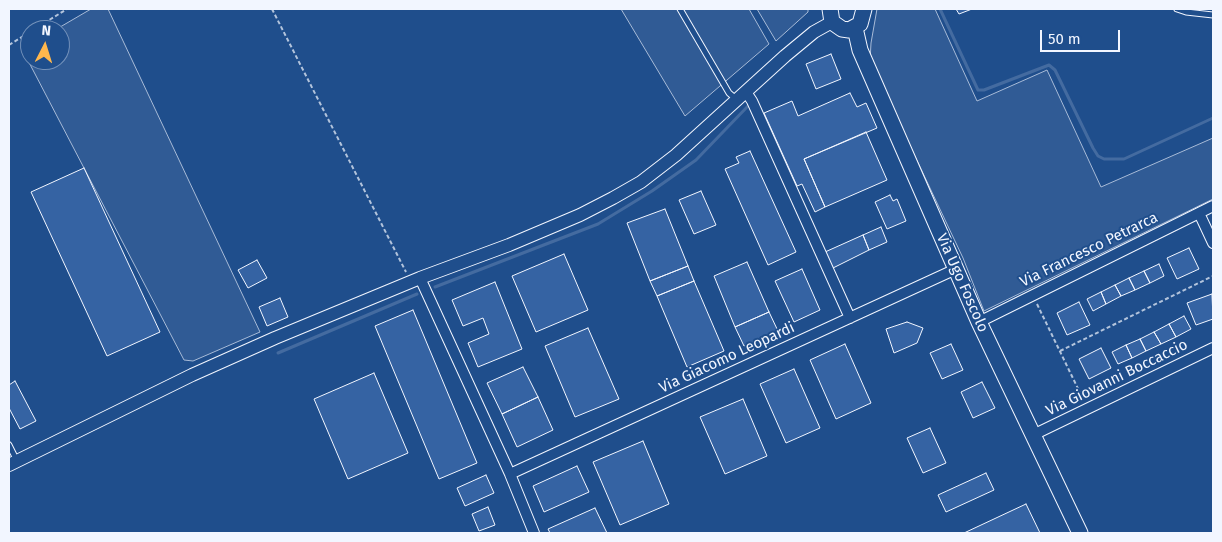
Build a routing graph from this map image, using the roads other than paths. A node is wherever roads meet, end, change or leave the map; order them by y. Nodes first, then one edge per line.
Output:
1 (680, 9) edge
2 (864, 9) edge
3 (1177, 9) edge
4 (1213, 15) edge
5 (831, 16) edge
6 (855, 28) junction
7 (741, 96) junction
8 (1213, 206) edge
9 (1199, 213) junction
10 (1213, 243) edge
11 (956, 269) junction
12 (416, 280) junction
13 (850, 318) junction
14 (979, 322) junction
15 (1213, 348) edge
16 (1033, 435) junction
17 (9, 445) edge
18 (13, 463) edge
19 (510, 474) junction
20 (534, 533) edge
21 (1080, 533) edge

1 - 7 lane
2 - 6 main road
3 - 4 lane
5 - 6 main road
5 - 7 street
6 - 11 main road, Via Ugo Foscolo
7 - 12 street
7 - 13 street
8 - 9 street, Via Francesco Petrarca
9 - 10 street
9 - 14 street, Via Francesco Petrarca
11 - 13 street, Via Giacomo Leopardi
11 - 14 main road, Via Ugo Foscolo
12 - 18 street
12 - 19 street
13 - 19 street, Via Giacomo Leopardi
14 - 16 main road, Via Ugo Foscolo
15 - 16 street, Via Giovanni Boccaccio
16 - 21 main road, Via Ugo Foscolo
17 - 18 lane
19 - 20 street

